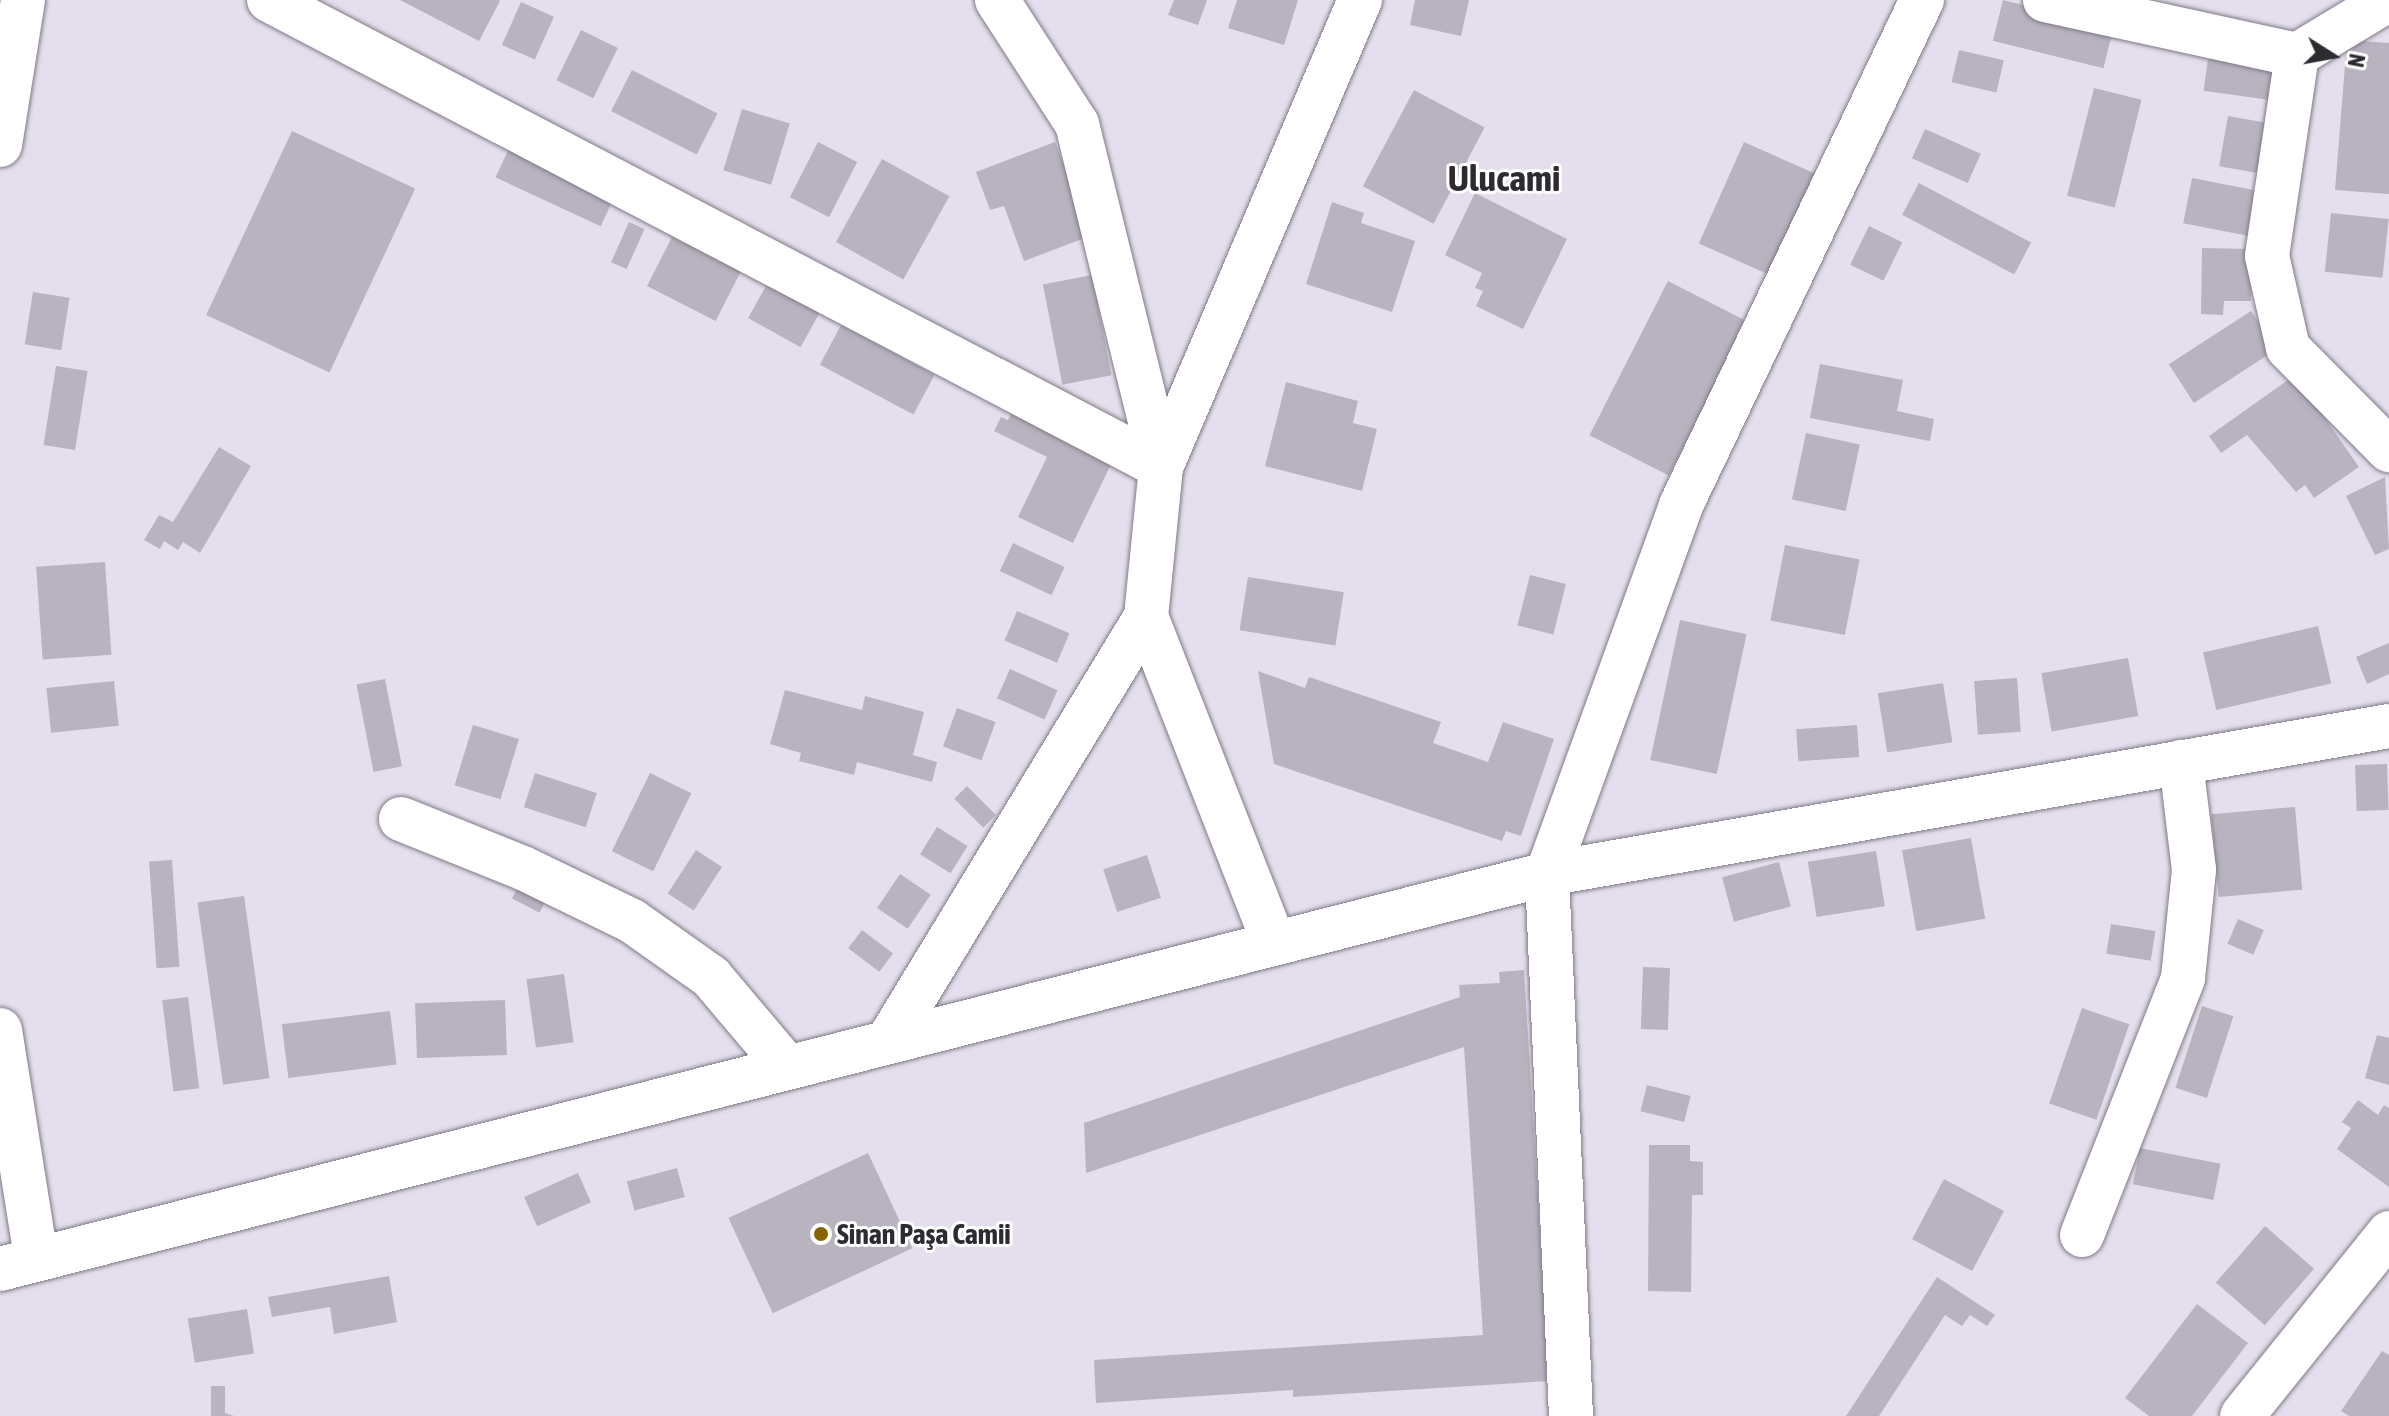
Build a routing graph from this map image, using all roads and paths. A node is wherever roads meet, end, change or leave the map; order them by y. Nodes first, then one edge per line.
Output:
1 (23, 0) edge
2 (269, 0) edge
3 (997, 0) edge
4 (1360, 0) edge
5 (1922, 0) edge
6 (2045, 0) edge
7 (2388, 0) edge
8 (2297, 55) junction
9 (0, 145) edge
10 (2389, 450) edge
11 (1161, 467) junction
12 (1146, 617) junction
13 (2389, 726) edge
14 (2181, 762) junction
15 (401, 819) dead end
16 (1547, 874) junction
17 (1274, 943) junction
18 (0, 1030) edge
19 (888, 1041) junction
20 (787, 1067) junction
21 (2389, 1233) edge
22 (2082, 1235) dead end
23 (18, 1263) edge
24 (1571, 1416) edge
25 (2242, 1416) edge

1 - 9 street
2 - 11 street
3 - 11 street
4 - 11 street
5 - 16 street
6 - 8 street
7 - 8 street
8 - 10 street
11 - 12 street
12 - 17 street
12 - 19 street
13 - 14 street
14 - 16 street
14 - 22 street
15 - 20 street
16 - 17 street
16 - 24 street
17 - 19 street
18 - 23 street
19 - 20 street
20 - 23 street
21 - 25 street

